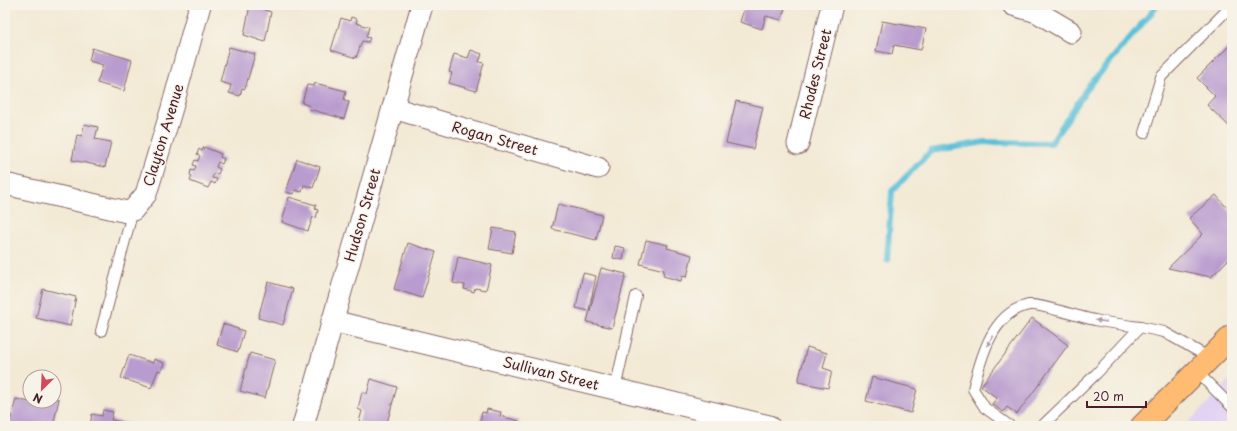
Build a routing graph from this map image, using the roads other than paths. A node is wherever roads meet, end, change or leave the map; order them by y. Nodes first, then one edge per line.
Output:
1 (200, 5) edge
2 (422, 5) edge
3 (832, 5) edge
4 (1013, 5) edge
5 (1232, 5) edge
6 (1071, 32) dead end
7 (393, 108) junction
8 (1144, 134) dead end
9 (798, 144) dead end
10 (598, 168) dead end
11 (5, 184) edge
12 (133, 210) junction
13 (636, 296) dead end
14 (332, 321) junction
15 (1140, 327) junction
16 (102, 331) dead end
17 (1232, 336) edge
18 (1203, 364) junction
19 (615, 389) junction
20 (1232, 407) edge
21 (1151, 423) edge
22 (303, 426) edge
23 (769, 426) edge
24 (1010, 426) edge
25 (1042, 426) edge

1 - 12 street, Clayton Avenue
2 - 7 street, Hudson Street
3 - 9 street, Rhodes Street
4 - 6 street
5 - 8 lane
7 - 10 street, Rogan Street
7 - 14 street, Hudson Street
11 - 12 street
12 - 16 lane, Clayton Avenue
13 - 19 lane
14 - 19 street, Sullivan Street
14 - 22 street, Hudson Street
15 - 18 lane
15 -> 24 lane
15 - 25 lane
17 - 18 main road
18 - 20 lane
18 - 21 main road
19 - 23 street, Sullivan Street

